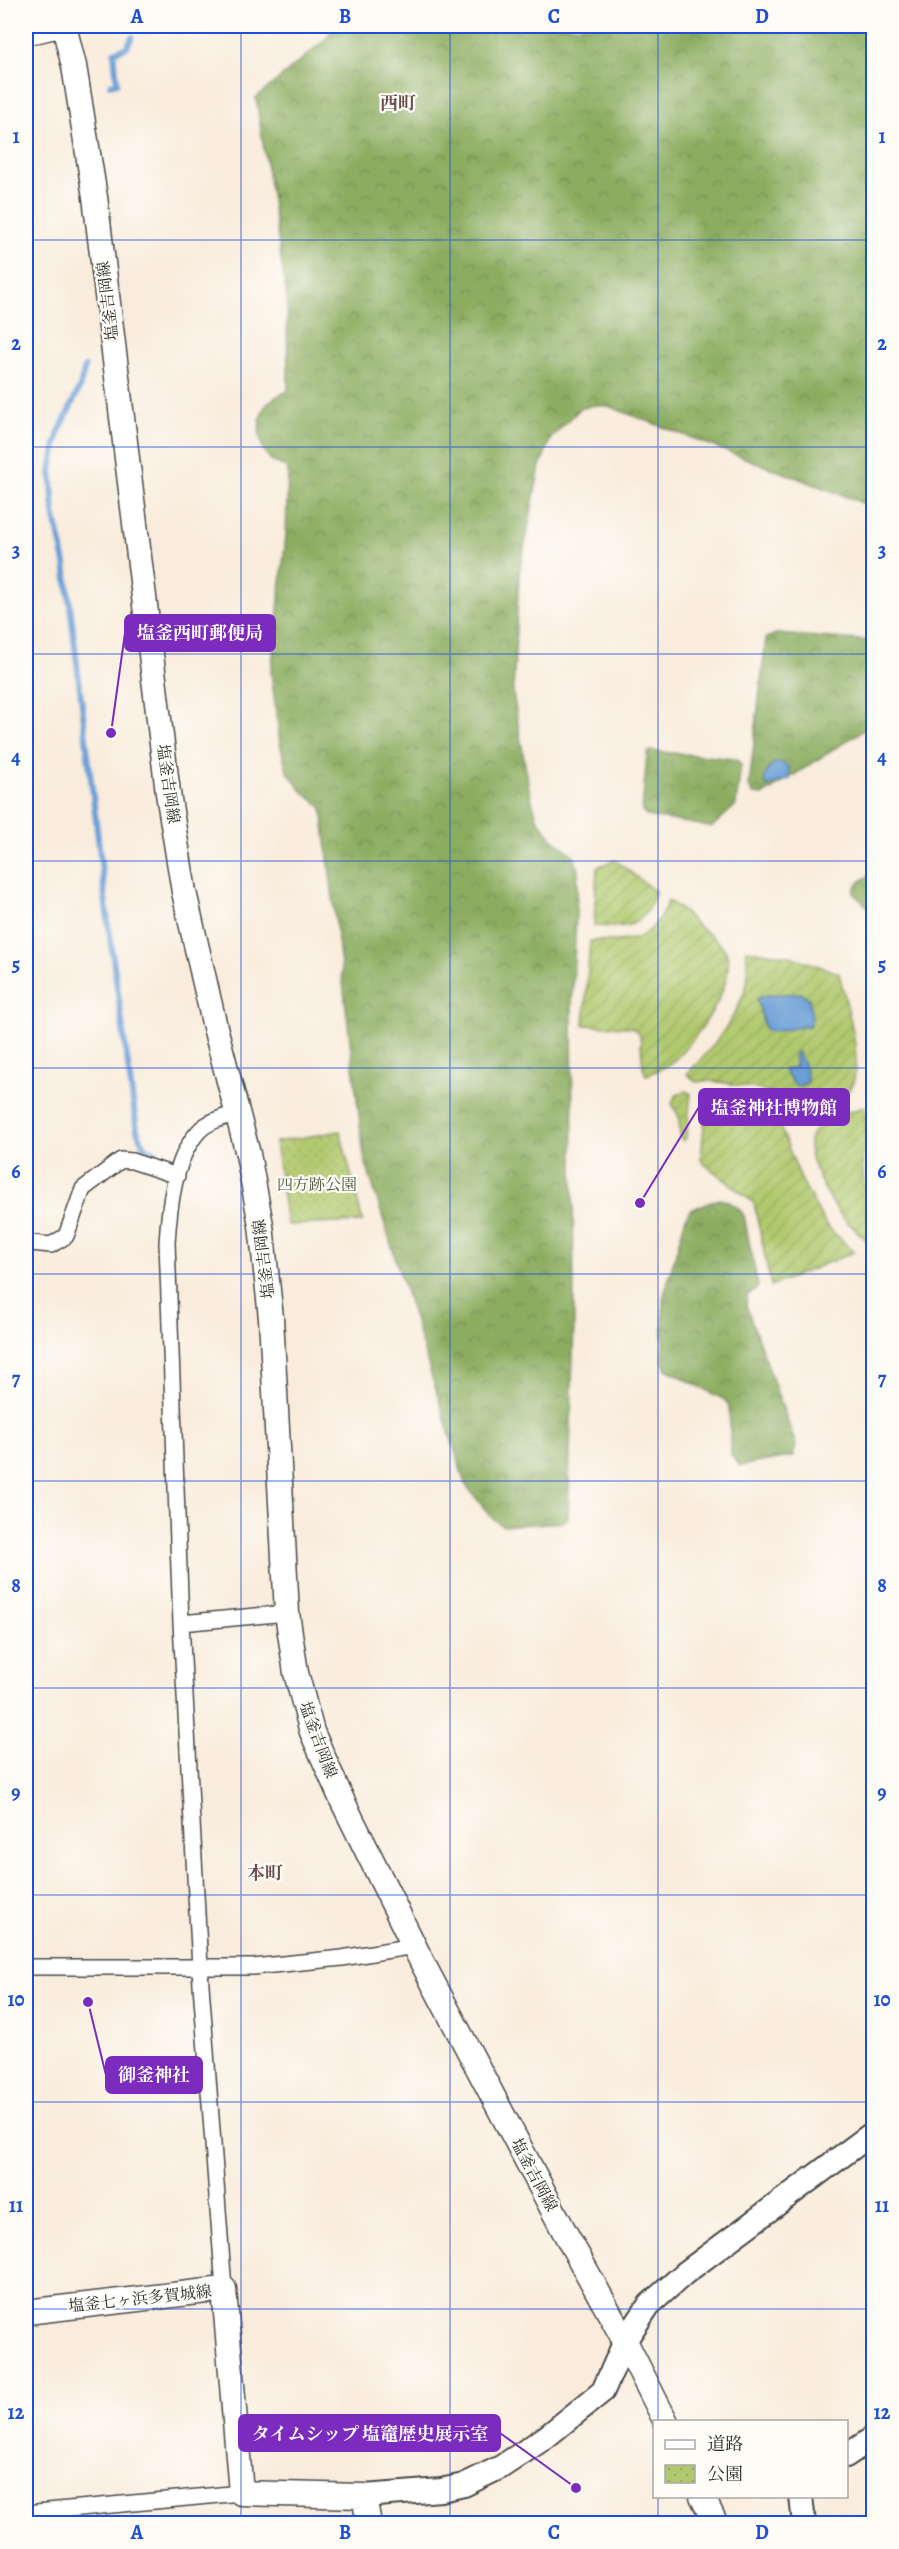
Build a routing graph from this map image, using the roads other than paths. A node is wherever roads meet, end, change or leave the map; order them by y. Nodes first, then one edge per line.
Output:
1 (55, 26) edge
2 (64, 26) edge
3 (26, 33) edge
4 (238, 1113) junction
5 (177, 1176) junction
6 (26, 1240) edge
7 (287, 1613) junction
8 (181, 1623) junction
9 (414, 1946) junction
10 (26, 1967) edge
11 (200, 1967) junction
12 (873, 2132) edge
13 (224, 2289) junction
14 (26, 2312) edge
15 (625, 2341) junction
16 (665, 2420) edge
17 (873, 2437) edge
18 (848, 2455) edge
19 (241, 2493) junction
20 (364, 2496) junction
21 (703, 2498) edge
22 (801, 2498) edge
23 (26, 2514) edge
24 (369, 2523) edge
25 (716, 2523) edge
26 (804, 2523) edge

1 - 3 main road
2 - 4 main road, 塩釜吉岡線
4 - 5 street
4 - 7 main road, 塩釜吉岡線
5 - 6 street
5 - 8 street
7 - 8 street
7 - 9 main road, 塩釜吉岡線
8 - 11 street
9 - 11 street
9 - 15 main road, 塩釜吉岡線
10 - 11 street
11 - 13 street
12 - 15 street
13 - 14 main road, 塩釜七ヶ浜多賀城線
13 - 19 main road, 塩釜七ヶ浜多賀城線
15 - 16 main road, 塩釜吉岡線
15 - 20 street
17 - 18 street
19 - 20 main road
19 - 23 street
20 - 24 main road
21 - 25 main road
22 - 26 street

